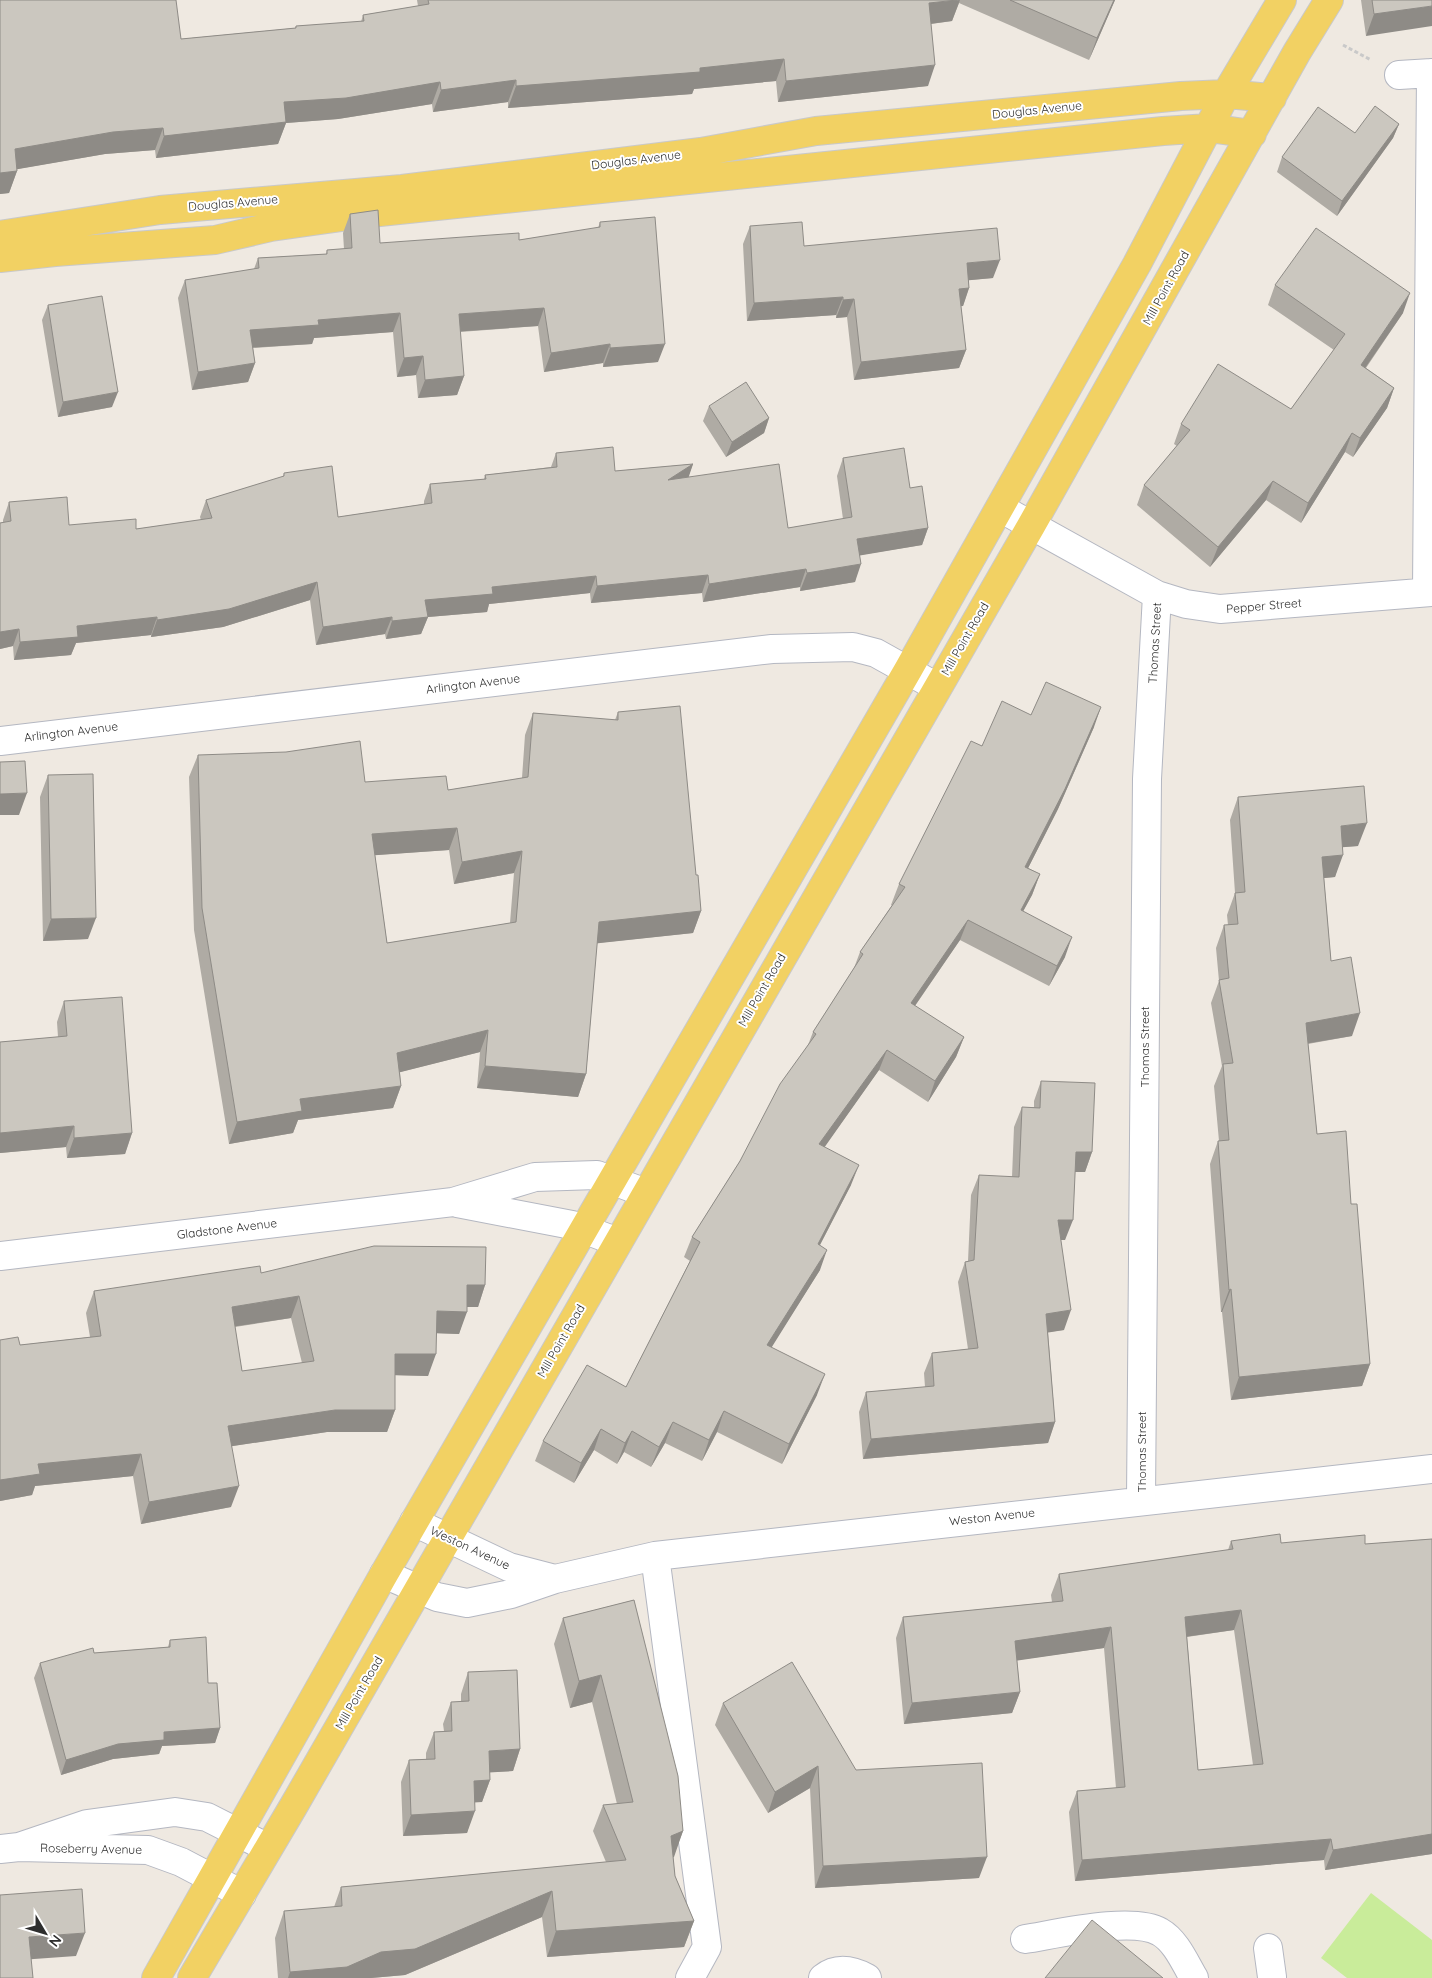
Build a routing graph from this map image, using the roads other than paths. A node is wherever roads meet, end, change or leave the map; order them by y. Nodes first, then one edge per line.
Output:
1 (1282, 0) edge
2 (1329, 0) edge
3 (1432, 73) edge
4 (1399, 75) dead end
5 (1226, 94) junction
6 (1272, 98) junction
7 (1209, 128) junction
8 (1252, 134) junction
9 (0, 234) edge
10 (0, 258) edge
11 (1000, 508) junction
12 (1031, 526) junction
13 (1429, 592) edge
14 (1157, 595) junction
15 (908, 670) junction
16 (937, 687) junction
17 (0, 741) edge
18 (612, 1180) junction
19 (646, 1192) junction
20 (453, 1202) junction
21 (583, 1229) junction
22 (618, 1242) junction
23 (0, 1256) edge
24 (1432, 1469) edge
25 (1141, 1500) junction
26 (414, 1522) junction
27 (447, 1539) junction
28 (655, 1556) junction
29 (384, 1574) junction
30 (555, 1579) junction
31 (418, 1590) junction
32 (238, 1832) junction
33 (10, 1848) edge
34 (268, 1848) junction
35 (213, 1878) junction
36 (242, 1894) junction
37 (1025, 1939) dead end
38 (1268, 1948) dead end
39 (156, 1978) edge
40 (192, 1978) edge
41 (690, 1978) edge
42 (823, 1978) edge
43 (867, 1978) edge
44 (1194, 1978) edge
45 (1268, 1978) edge

1 - 5 main road
2 - 6 main road, Mill Point Road
3 - 4 street
3 - 13 street
5 - 6 main road, Douglas Avenue
5 - 7 main road
5 - 9 main road, Douglas Avenue
6 - 8 main road, Mill Point Road
7 - 8 main road, Douglas Avenue
7 - 10 main road, Douglas Avenue
7 - 11 main road
8 - 12 main road, Mill Point Road
11 - 12 street, Pepper Street
11 - 15 main road
12 - 14 street, Pepper Street
12 - 16 main road, Mill Point Road
13 - 14 street, Pepper Street
14 - 25 street, Thomas Street
15 - 16 street, Arlington Avenue
15 - 17 street, Arlington Avenue
15 - 18 main road
16 - 19 main road, Mill Point Road
18 - 19 street, Gladstone Avenue
18 - 20 street, Gladstone Avenue
18 - 21 main road
19 - 22 main road, Mill Point Road
20 - 21 street, Gladstone Avenue
20 - 23 street, Gladstone Avenue
21 - 22 street, Gladstone Avenue
21 - 26 main road
22 - 27 main road, Mill Point Road
24 - 25 street, Weston Avenue
25 - 28 street, Weston Avenue
26 - 27 street, Weston Avenue
26 - 29 main road
27 - 30 street, Weston Avenue
27 - 31 main road, Mill Point Road
28 - 30 street, Weston Avenue
28 - 41 street
29 - 31 street, Weston Avenue
29 - 32 main road
30 - 31 street, Weston Avenue
31 - 34 main road, Mill Point Road
32 - 33 street, Roseberry Avenue
32 - 34 street, Roseberry Avenue
32 - 35 main road
33 - 35 street, Roseberry Avenue
34 - 36 main road, Mill Point Road
35 - 36 street, Roseberry Avenue
35 - 39 main road
36 - 40 main road, Mill Point Road
37 - 44 street
38 - 45 street
42 - 43 street

